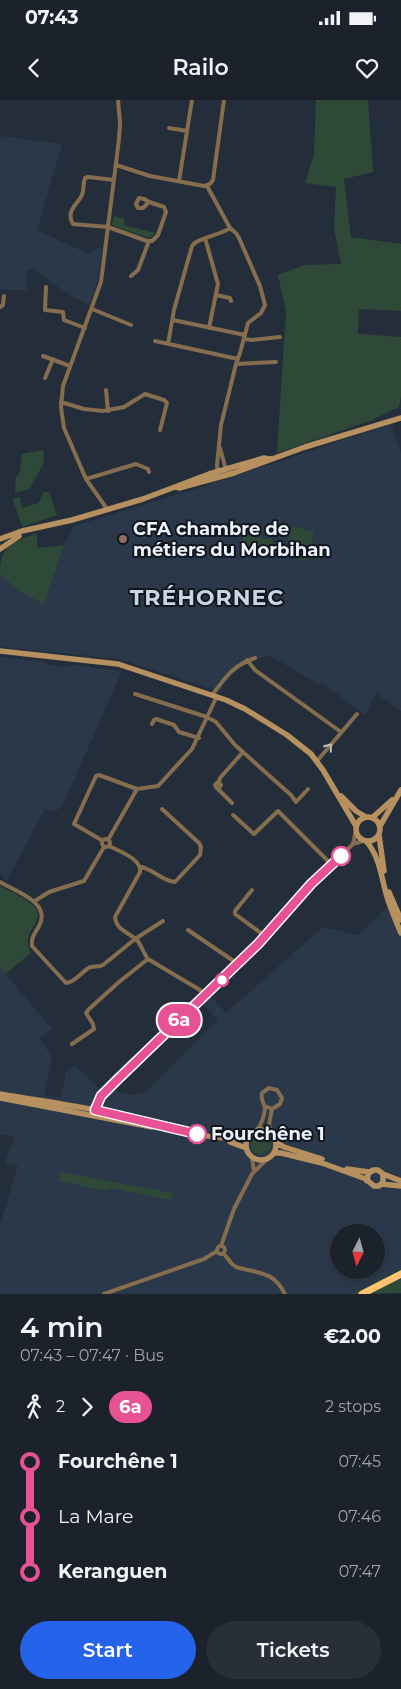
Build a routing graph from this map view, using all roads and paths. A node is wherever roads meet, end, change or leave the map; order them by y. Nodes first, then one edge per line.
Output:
1 (118, 100) edge
2 (192, 100) edge
3 (224, 100) edge
4 (169, 128) dead end
5 (187, 131) junction
6 (116, 165) junction
7 (114, 180) junction
8 (179, 181) junction
9 (207, 186) junction
10 (149, 202) dead end
11 (108, 227) junction
12 (230, 228) junction
13 (205, 238) junction
14 (149, 241) junction
15 (131, 276) dead end
16 (46, 286) dead end
17 (216, 295) junction
18 (4, 296) dead end
19 (231, 301) dead end
20 (0, 307) edge
21 (92, 309) junction
22 (173, 320) junction
23 (131, 325) dead end
24 (85, 328) junction
25 (209, 328) junction
26 (244, 337) junction
27 (280, 337) dead end
28 (155, 341) dead end
29 (168, 344) junction
30 (43, 356) dead end
31 (53, 359) junction
32 (238, 359) junction
33 (276, 362) dead end
34 (236, 364) junction
35 (70, 366) junction
36 (46, 378) dead end
37 (106, 390) dead end
38 (61, 402) junction
39 (108, 411) junction
40 (401, 418) edge
41 (160, 430) dead end
42 (220, 445) junction
43 (149, 472) dead end
44 (222, 473) junction
45 (86, 479) junction
46 (107, 509) junction
47 (35, 529) junction
48 (0, 539) edge
49 (0, 548) edge
50 (0, 652) edge
51 (255, 658) dead end
52 (247, 660) junction
53 (135, 694) dead end
54 (215, 695) junction
55 (357, 714) dead end
56 (207, 717) junction
57 (152, 724) dead end
58 (342, 732) junction
59 (198, 738) junction
60 (243, 752) junction
61 (317, 762) junction
62 (137, 789) junction
63 (308, 789) dead end
64 (335, 789) junction
65 (399, 793) edge
66 (232, 803) dead end
67 (162, 810) dead end
68 (232, 815) dead end
69 (369, 818) junction
70 (380, 826) junction
71 (356, 828) junction
72 (379, 835) junction
73 (105, 841) junction
74 (365, 841) junction
75 (353, 844) junction
76 (109, 846) junction
77 (104, 847) junction
78 (331, 864) junction
79 (141, 867) junction
80 (0, 882) edge
81 (252, 890) dead end
82 (35, 902) junction
83 (401, 920) edge
84 (163, 921) dead end
85 (188, 930) dead end
86 (401, 933) edge
87 (265, 936) junction
88 (135, 939) junction
89 (148, 960) junction
90 (238, 964) junction
91 (205, 995) junction
92 (72, 1044) dead end
93 (0, 1094) edge
94 (0, 1098) edge
95 (265, 1106) junction
96 (272, 1109) junction
97 (94, 1113) junction
98 (257, 1130) junction
99 (271, 1132) junction
100 (248, 1136) junction
101 (276, 1143) junction
102 (246, 1148) junction
103 (274, 1153) junction
104 (252, 1157) junction
105 (267, 1159) junction
106 (369, 1172) junction
107 (254, 1173) junction
108 (383, 1174) junction
109 (368, 1181) junction
110 (401, 1181) edge
111 (381, 1184) junction
112 (401, 1186) edge
113 (221, 1246) junction
114 (217, 1251) junction
115 (224, 1254) junction
116 (401, 1274) edge
117 (104, 1294) edge
118 (285, 1294) edge
119 (362, 1294) edge

1 - 6 street
2 - 5 street
3 - 9 street
4 - 5 street
5 - 8 street
6 - 7 street
6 - 8 street
7 - 11 street
7 - 11 street
8 - 9 street
9 - 12 street
10 - 14 street
11 - 14 street
11 - 21 street
12 - 13 street
12 - 26 street
13 - 17 street
13 - 22 street
14 - 15 street
16 - 24 street
17 - 19 street
17 - 25 street
18 - 20 street
21 - 23 street
21 - 24 street
22 - 25 street
22 - 29 street
24 - 35 street
25 - 26 street
26 - 27 street
26 - 32 street
28 - 29 street
29 - 32 street
30 - 31 street
31 - 35 street
31 - 36 street
32 - 34 street
33 - 34 street
34 - 42 street
35 - 38 street
37 - 39 street
38 - 39 street
38 - 45 street
39 - 41 street
40 - 44 main road
42 - 44 street
42 - 44 street
43 - 45 street
44 - 46 main road
45 - 46 street
46 - 47 main road
47 - 48 main road
47 - 49 main road
50 - 54 main road
51 - 52 street
52 - 54 street
52 - 58 street
53 - 56 street
54 - 56 street
54 - 61 main road
55 - 58 street
56 - 59 street
56 - 60 street
57 - 59 street
61 -> 58 street
59 - 62 street
60 - 63 street
60 - 66 street
61 - 64 main road
62 - 73 street
62 - 73 street
64 - 69 main road
64 - 71 main road
65 - 69 main road
65 - 70 main road
67 - 79 street
68 - 78 street
69 - 70 main road
69 - 71 main road
70 - 72 main road
71 - 74 main road
71 - 75 street
72 - 74 main road
72 - 83 main road
73 - 76 street
73 - 77 street
74 - 75 street
74 - 86 main road
75 - 78 street
76 - 77 street
76 - 79 street
77 - 82 street
78 - 87 street
79 - 88 street
80 - 82 street
81 - 87 street
82 - 88 street
84 - 88 street
85 - 90 street
87 - 90 street
88 - 89 street
89 - 91 street
89 - 92 street
90 - 91 street
91 - 97 street
93 - 97 main road
94 - 97 main road
95 - 96 street
95 - 96 street
95 - 98 street
96 - 99 street
97 - 100 main road
97 - 102 main road
98 - 99 main road
98 - 100 main road
99 - 101 main road
100 - 102 main road
101 - 103 main road
101 - 106 main road
102 - 104 main road
103 - 105 main road
103 - 109 main road
104 - 105 main road
104 - 107 street
105 - 107 street
106 - 108 main road
106 - 109 main road
107 - 113 street
108 - 110 main road
108 - 111 main road
109 - 111 main road
111 - 112 main road
113 - 114 street
113 - 115 street
114 - 115 street
114 - 117 street
115 - 118 street
116 - 119 highway

